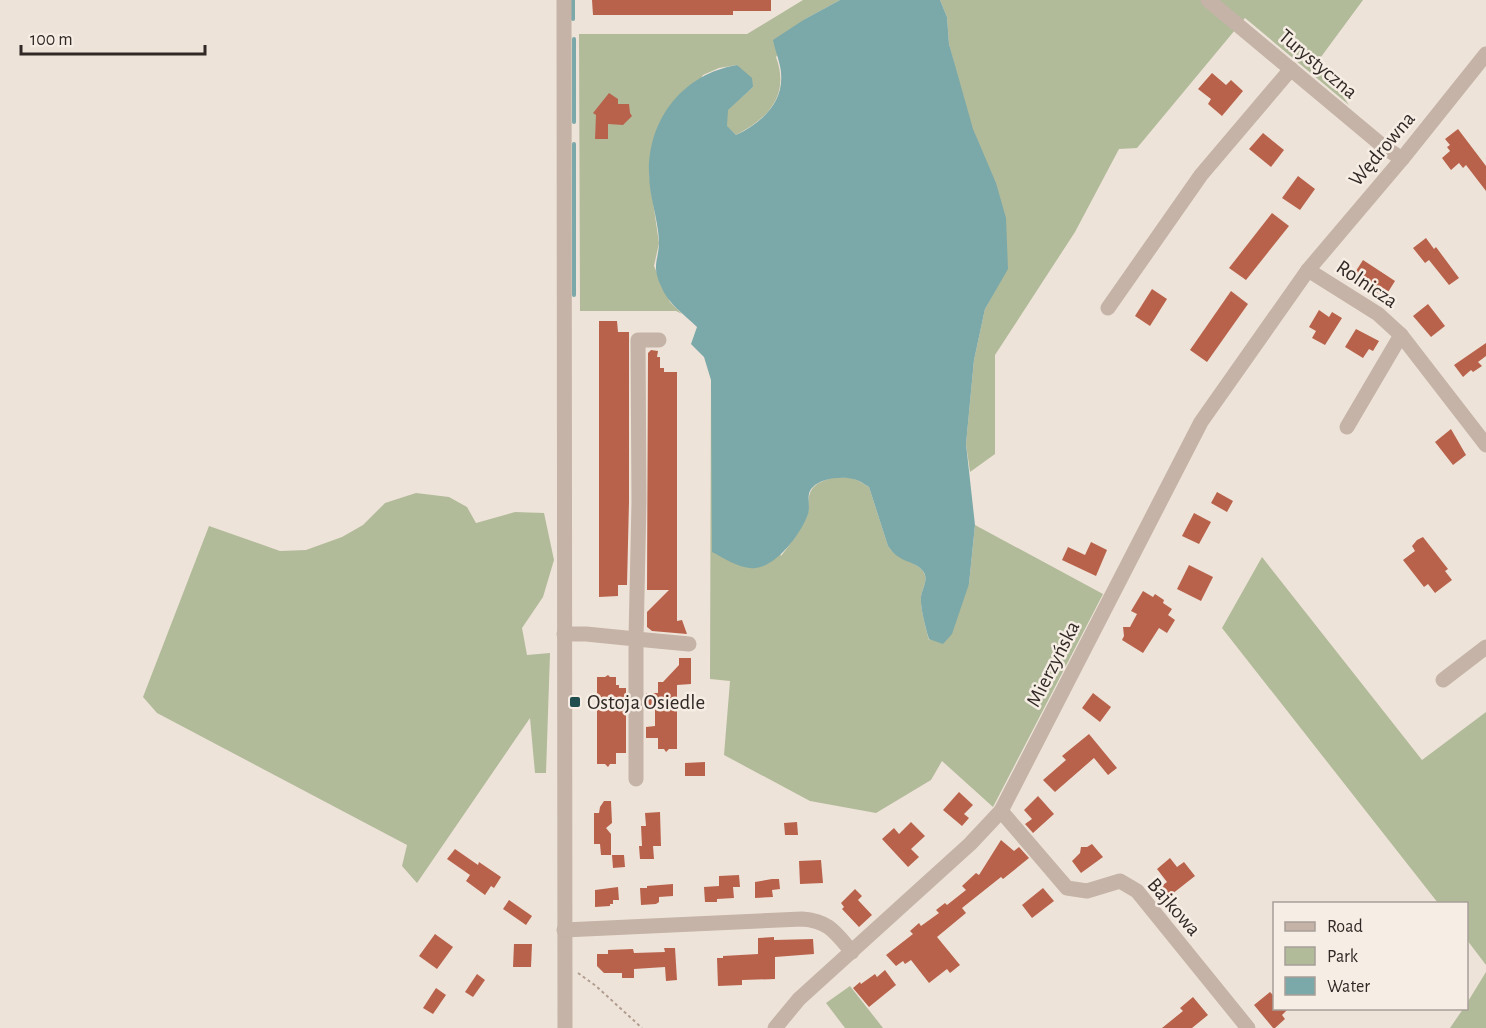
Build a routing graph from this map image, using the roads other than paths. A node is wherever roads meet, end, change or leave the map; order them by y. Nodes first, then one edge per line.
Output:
1 (564, 0) edge
2 (1208, 0) edge
3 (1486, 54) edge
4 (1291, 69) junction
5 (1402, 159) junction
6 (1308, 270) junction
7 (1108, 308) dead end
8 (1401, 335) junction
9 (659, 340) dead end
10 (1347, 427) dead end
11 (1486, 445) edge
12 (564, 634) junction
13 (636, 639) junction
14 (689, 644) dead end
15 (1486, 647) edge
16 (1443, 680) dead end
17 (636, 779) dead end
18 (1001, 811) junction
19 (564, 935) junction
20 (852, 952) junction
21 (565, 1028) edge
22 (775, 1028) edge
23 (1248, 1028) edge

1 - 12 street
2 - 4 street, Turystyczna
3 - 5 street, Wędrowna
4 - 5 street, Turystyczna
4 - 7 street
5 - 6 street, Wędrowna
6 - 8 street, Rolnicza
6 - 18 street, Mierzyńska
8 - 10 street, Rolnicza
8 - 11 street, Rolnicza
9 - 13 street
12 - 13 street
12 - 19 street
13 - 14 street
13 - 17 street
15 - 16 street
18 - 20 street, Mierzyńska
18 - 23 street, Bajkowa
19 - 20 street
19 - 21 street
20 - 22 street, Mierzyńska

